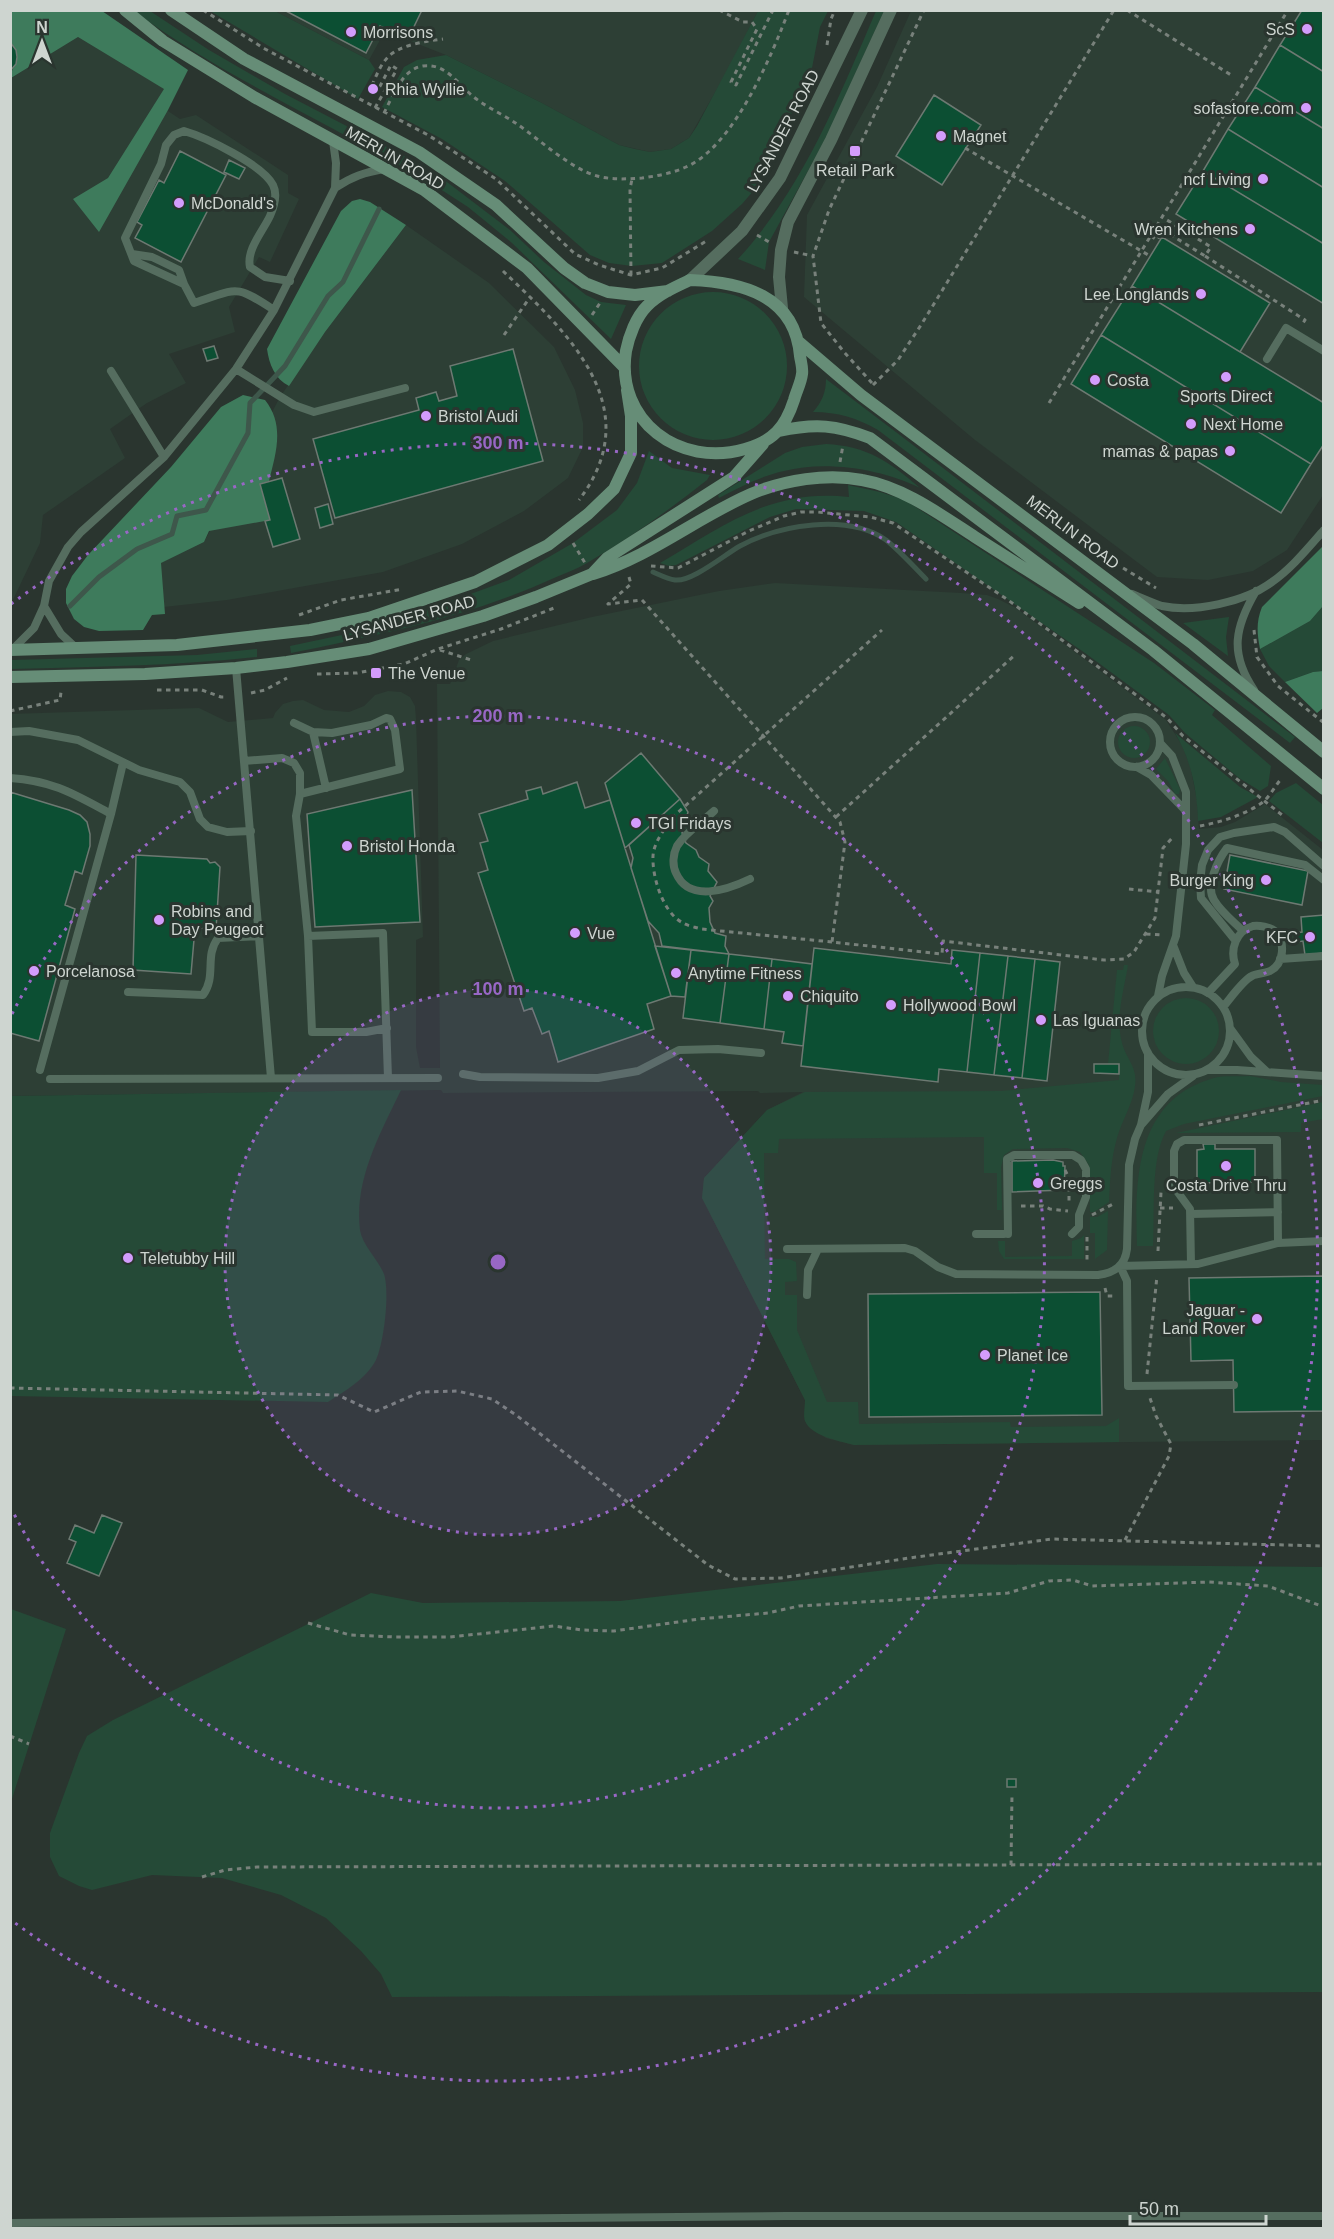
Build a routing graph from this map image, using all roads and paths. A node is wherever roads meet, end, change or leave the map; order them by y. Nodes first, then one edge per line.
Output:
1 (125, 10) edge
2 (171, 10) edge
3 (203, 10) edge
4 (719, 10) edge
5 (773, 10) edge
6 (789, 10) edge
7 (835, 10) edge
8 (862, 10) edge
9 (891, 10) edge
10 (924, 10) edge
11 (1114, 10) edge
12 (1127, 10) edge
13 (1288, 10) edge
14 (831, 19) dead end
15 (442, 39) dead end
16 (1231, 75) dead end
17 (375, 108) junction
18 (384, 113) junction
19 (333, 141) junction
20 (965, 148) dead end
21 (385, 169) junction
22 (1014, 176) junction
23 (632, 178) junction
24 (334, 188) junction
25 (1162, 217) junction
26 (745, 227) junction
27 (717, 234) dead end
28 (1150, 236) junction
29 (781, 250) junction
30 (1141, 251) junction
31 (813, 256) junction
32 (1150, 256) dead end
33 (1205, 256) junction
34 (498, 266) dead end
35 (631, 275) junction
36 (290, 280) junction
37 (690, 280) junction
38 (540, 282) junction
39 (668, 291) junction
40 (530, 297) junction
41 (782, 308) junction
42 (274, 310) junction
43 (1296, 334) junction
44 (504, 335) dead end
45 (799, 342) junction
46 (1323, 351) edge
47 (1267, 359) dead end
48 (624, 367) junction
49 (237, 369) junction
50 (111, 371) dead end
51 (878, 381) dead end
52 (405, 388) dead end
53 (878, 389) dead end
54 (627, 390) junction
55 (1049, 403) dead end
56 (779, 431) junction
57 (763, 444) junction
58 (164, 457) junction
59 (578, 502) dead end
60 (1323, 530) edge
61 (565, 531) junction
62 (1096, 551) dead end
63 (644, 568) dead end
64 (636, 572) dead end
65 (592, 574) junction
66 (409, 588) dead end
67 (1156, 588) dead end
68 (1120, 589) junction
69 (1256, 591) junction
70 (560, 605) dead end
71 (44, 606) junction
72 (294, 617) dead end
73 (1239, 625) junction
74 (882, 630) dead end
75 (75, 648) junction
76 (438, 649) junction
77 (11, 650) edge
78 (1153, 650) junction
79 (1016, 654) dead end
80 (471, 660) dead end
81 (237, 668) junction
82 (315, 674) dead end
83 (10, 677) edge
84 (289, 677) dead end
85 (153, 690) dead end
86 (51, 692) dead end
87 (239, 696) junction
88 (1261, 700) junction
89 (10, 711) edge
90 (294, 723) dead end
91 (1323, 723) edge
92 (10, 732) edge
93 (313, 732) junction
94 (764, 736) junction
95 (1160, 743) junction
96 (1323, 752) edge
97 (244, 761) junction
98 (123, 763) junction
99 (1137, 767) junction
100 (10, 778) edge
101 (326, 788) junction
102 (1323, 789) edge
103 (300, 794) junction
104 (1184, 809) junction
105 (714, 811) dead end
106 (111, 814) junction
107 (836, 817) junction
108 (1290, 821) dead end
109 (251, 831) junction
110 (1323, 866) edge
111 (750, 879) dead end
112 (1323, 880) edge
113 (1129, 889) dead end
114 (1159, 892) dead end
115 (1243, 931) junction
116 (259, 936) junction
117 (308, 936) junction
118 (1235, 940) junction
119 (832, 942) junction
120 (1173, 945) junction
121 (1323, 956) edge
122 (1088, 957) dead end
123 (1280, 959) junction
124 (1193, 987) junction
125 (128, 992) dead end
126 (1208, 993) junction
127 (1158, 996) junction
128 (1223, 1007) junction
129 (387, 1028) junction
130 (1230, 1028) junction
131 (761, 1053) dead end
132 (1148, 1053) junction
133 (40, 1070) dead end
134 (1207, 1070) junction
135 (1267, 1072) junction
136 (463, 1074) dead end
137 (1196, 1074) junction
138 (1323, 1076) edge
139 (271, 1078) junction
140 (388, 1078) junction
141 (438, 1078) dead end
142 (50, 1079) dead end
143 (1323, 1100) edge
144 (1141, 1125) junction
145 (1194, 1126) dead end
146 (1065, 1170) dead end
147 (1161, 1186) dead end
148 (1113, 1204) dead end
149 (1069, 1212) junction
150 (1278, 1212) junction
151 (1191, 1214) junction
152 (1020, 1215) dead end
153 (1075, 1215) dead end
154 (1087, 1215) dead end
155 (976, 1234) dead end
156 (1072, 1234) dead end
157 (1323, 1240) edge
158 (1278, 1243) junction
159 (787, 1249) dead end
160 (818, 1249) junction
161 (1191, 1264) junction
162 (1120, 1266) junction
163 (1158, 1266) junction
164 (1097, 1288) dead end
165 (1107, 1288) junction
166 (1100, 1292) dead end
167 (807, 1295) dead end
168 (1118, 1296) dead end
169 (1233, 1385) dead end
170 (1146, 1386) junction
171 (10, 1388) edge
172 (1125, 1541) junction
173 (1323, 1546) edge
174 (1323, 1607) edge
175 (308, 1623) dead end
176 (10, 1737) edge
177 (29, 1744) dead end
178 (1012, 1793) dead end
179 (1323, 1864) edge
180 (1011, 1865) junction
181 (202, 1877) dead end
182 (1323, 2216) edge
183 (10, 2223) edge

1 - 19 street, MERLIN ROAD
2 - 39 street, MERLIN ROAD
3 - 17 path
4 - 5 path
6 - 23 path
7 - 14 path
8 - 26 street, LYSANDER ROAD
9 - 29 street
10 - 31 path
11 - 22 path
12 - 16 path
13 - 25 path
15 - 17 path
17 - 18 path
18 - 23 path
18 - 35 path
19 - 21 street, MERLIN ROAD
19 - 24 lane
20 - 22 path
21 - 24 lane
21 - 38 street, MERLIN ROAD
22 - 30 path
22 - 51 path
23 - 35 path
24 - 36 lane
25 - 28 path
25 - 33 path
26 - 29 path
26 - 37 street, LYSANDER ROAD
27 - 35 path
28 - 30 path
28 - 33 path
29 - 31 path
29 - 41 street
30 - 32 path
30 - 55 path
31 - 53 path
33 - 43 path
34 - 40 path
36 - 42 lane
36 - 42 lane
37 - 39 street
37 - 41 street
38 - 40 path
38 - 48 street, MERLIN ROAD
39 - 48 street
40 - 44 path
40 - 59 path
41 - 45 street
42 - 49 lane
43 - 46 lane
43 - 47 lane
45 - 56 street
45 - 68 street, MERLIN ROAD
48 - 54 street
49 - 52 lane
49 - 58 lane
50 - 58 lane
54 - 57 street
54 - 61 street, LYSANDER ROAD
56 - 57 street
56 - 78 street
57 - 65 street, LYSANDER ROAD
58 - 71 lane
60 - 69 lane
61 - 65 path
61 - 75 street, LYSANDER ROAD
62 - 67 path
63 - 108 path
64 - 94 path
65 - 78 street
65 - 81 street, LYSANDER ROAD
66 - 72 path
68 - 69 lane
68 - 88 street, MERLIN ROAD
69 - 73 lane
70 - 76 path
71 - 75 lane
71 - 77 lane
73 - 88 lane
73 - 91 path
74 - 94 path
75 - 77 street, LYSANDER ROAD
76 - 80 path
76 - 82 path
78 - 102 street
79 - 107 path
81 - 83 street, LYSANDER ROAD
81 - 87 lane
84 - 87 path
85 - 87 path
86 - 89 path
87 - 97 lane
88 - 96 street, MERLIN ROAD
90 - 93 lane
92 - 98 lane
93 - 101 lane
93 - 101 lane
94 - 107 path
94 - 119 path
95 - 99 lane
95 - 99 lane
95 - 104 lane
97 - 103 lane
97 - 109 lane
98 - 106 lane
98 - 109 lane
99 - 104 lane
100 - 106 lane
101 - 103 lane
103 - 117 lane
104 - 120 lane
105 - 111 lane
106 - 133 lane
107 - 119 path
109 - 116 lane
110 - 118 lane
112 - 115 lane
113 - 114 path
115 - 118 lane
115 - 123 lane
116 - 125 lane
116 - 139 lane
117 - 129 lane
117 - 129 lane
118 - 126 lane
119 - 122 path
120 - 124 lane
120 - 127 lane
121 - 123 lane
123 - 128 lane
124 - 126 lane
124 - 127 lane
126 - 128 lane
127 - 132 lane
128 - 130 lane
129 - 140 lane
130 - 134 lane
130 - 135 lane
131 - 136 lane
132 - 137 lane
132 - 144 lane
134 - 135 lane
134 - 137 lane
135 - 138 lane
137 - 144 lane
139 - 140 lane
139 - 142 lane
140 - 141 lane
143 - 145 path
144 - 162 lane
146 - 149 path
147 - 163 path
148 - 154 path
149 - 152 path
149 - 153 path
150 - 151 lane
150 - 151 lane
150 - 158 lane
151 - 161 lane
155 - 156 lane
157 - 158 lane
158 - 161 lane
159 - 160 lane
160 - 162 lane
160 - 167 lane
161 - 163 lane
162 - 163 lane
162 - 170 lane
163 - 170 path
164 - 165 path
165 - 166 path
165 - 168 path
169 - 170 lane
170 - 172 path
171 - 172 path
172 - 173 path
174 - 175 path
176 - 177 path
178 - 180 path
179 - 180 path
180 - 181 path
182 - 183 lane

